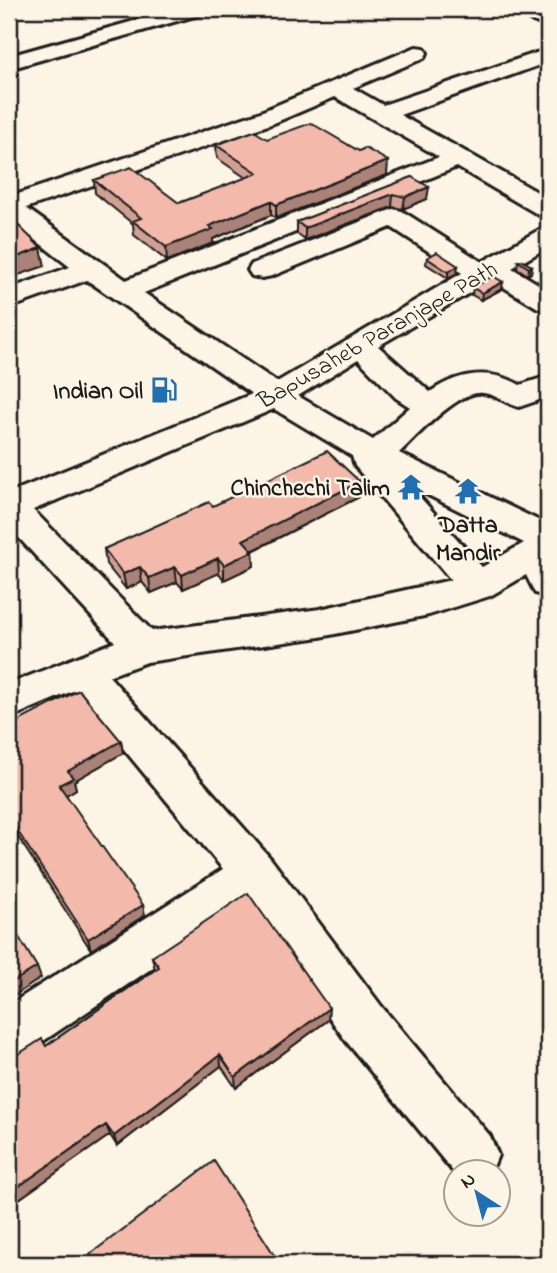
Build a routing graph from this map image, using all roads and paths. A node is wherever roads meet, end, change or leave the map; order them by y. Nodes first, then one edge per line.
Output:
1 (198, 9) edge
2 (520, 9) edge
3 (548, 21) edge
4 (416, 53) dead end
5 (548, 55) edge
6 (9, 63) edge
7 (336, 88) junction
8 (381, 114) junction
9 (458, 158) junction
10 (9, 206) edge
11 (548, 209) edge
12 (548, 236) edge
13 (90, 269) junction
14 (262, 270) dead end
15 (487, 271) junction
16 (124, 291) junction
17 (9, 299) edge
18 (548, 302) edge
19 (359, 345) junction
20 (548, 386) edge
21 (276, 396) junction
22 (432, 404) junction
23 (365, 449) junction
24 (9, 506) edge
25 (545, 556) edge
26 (477, 586) junction
27 (144, 647) junction
28 (81, 670) junction
29 (9, 702) edge
30 (255, 874) junction
31 (9, 1034) edge
32 (471, 1155) dead end

1 - 6 street
2 - 3 street
4 - 7 street
5 - 8 street
7 - 8 street
7 - 10 street
8 - 9 street
9 - 11 street
9 - 16 street
10 - 13 street
12 - 15 street, Bapusaheb Paranjape Path
13 - 16 street
13 - 17 street
14 - 15 street
15 - 18 street
15 - 19 street, Bapusaheb Paranjape Path
16 - 21 street
19 - 21 street, Bapusaheb Paranjape Path
19 - 22 street
20 - 22 street
21 - 23 street
21 - 24 street, Bapusaheb Paranjape Path
22 - 23 street
23 - 25 street
23 - 26 street
24 - 27 street
25 - 26 street
26 - 27 street
27 - 28 street
28 - 29 street
28 - 30 street
30 - 31 street
30 - 32 street

